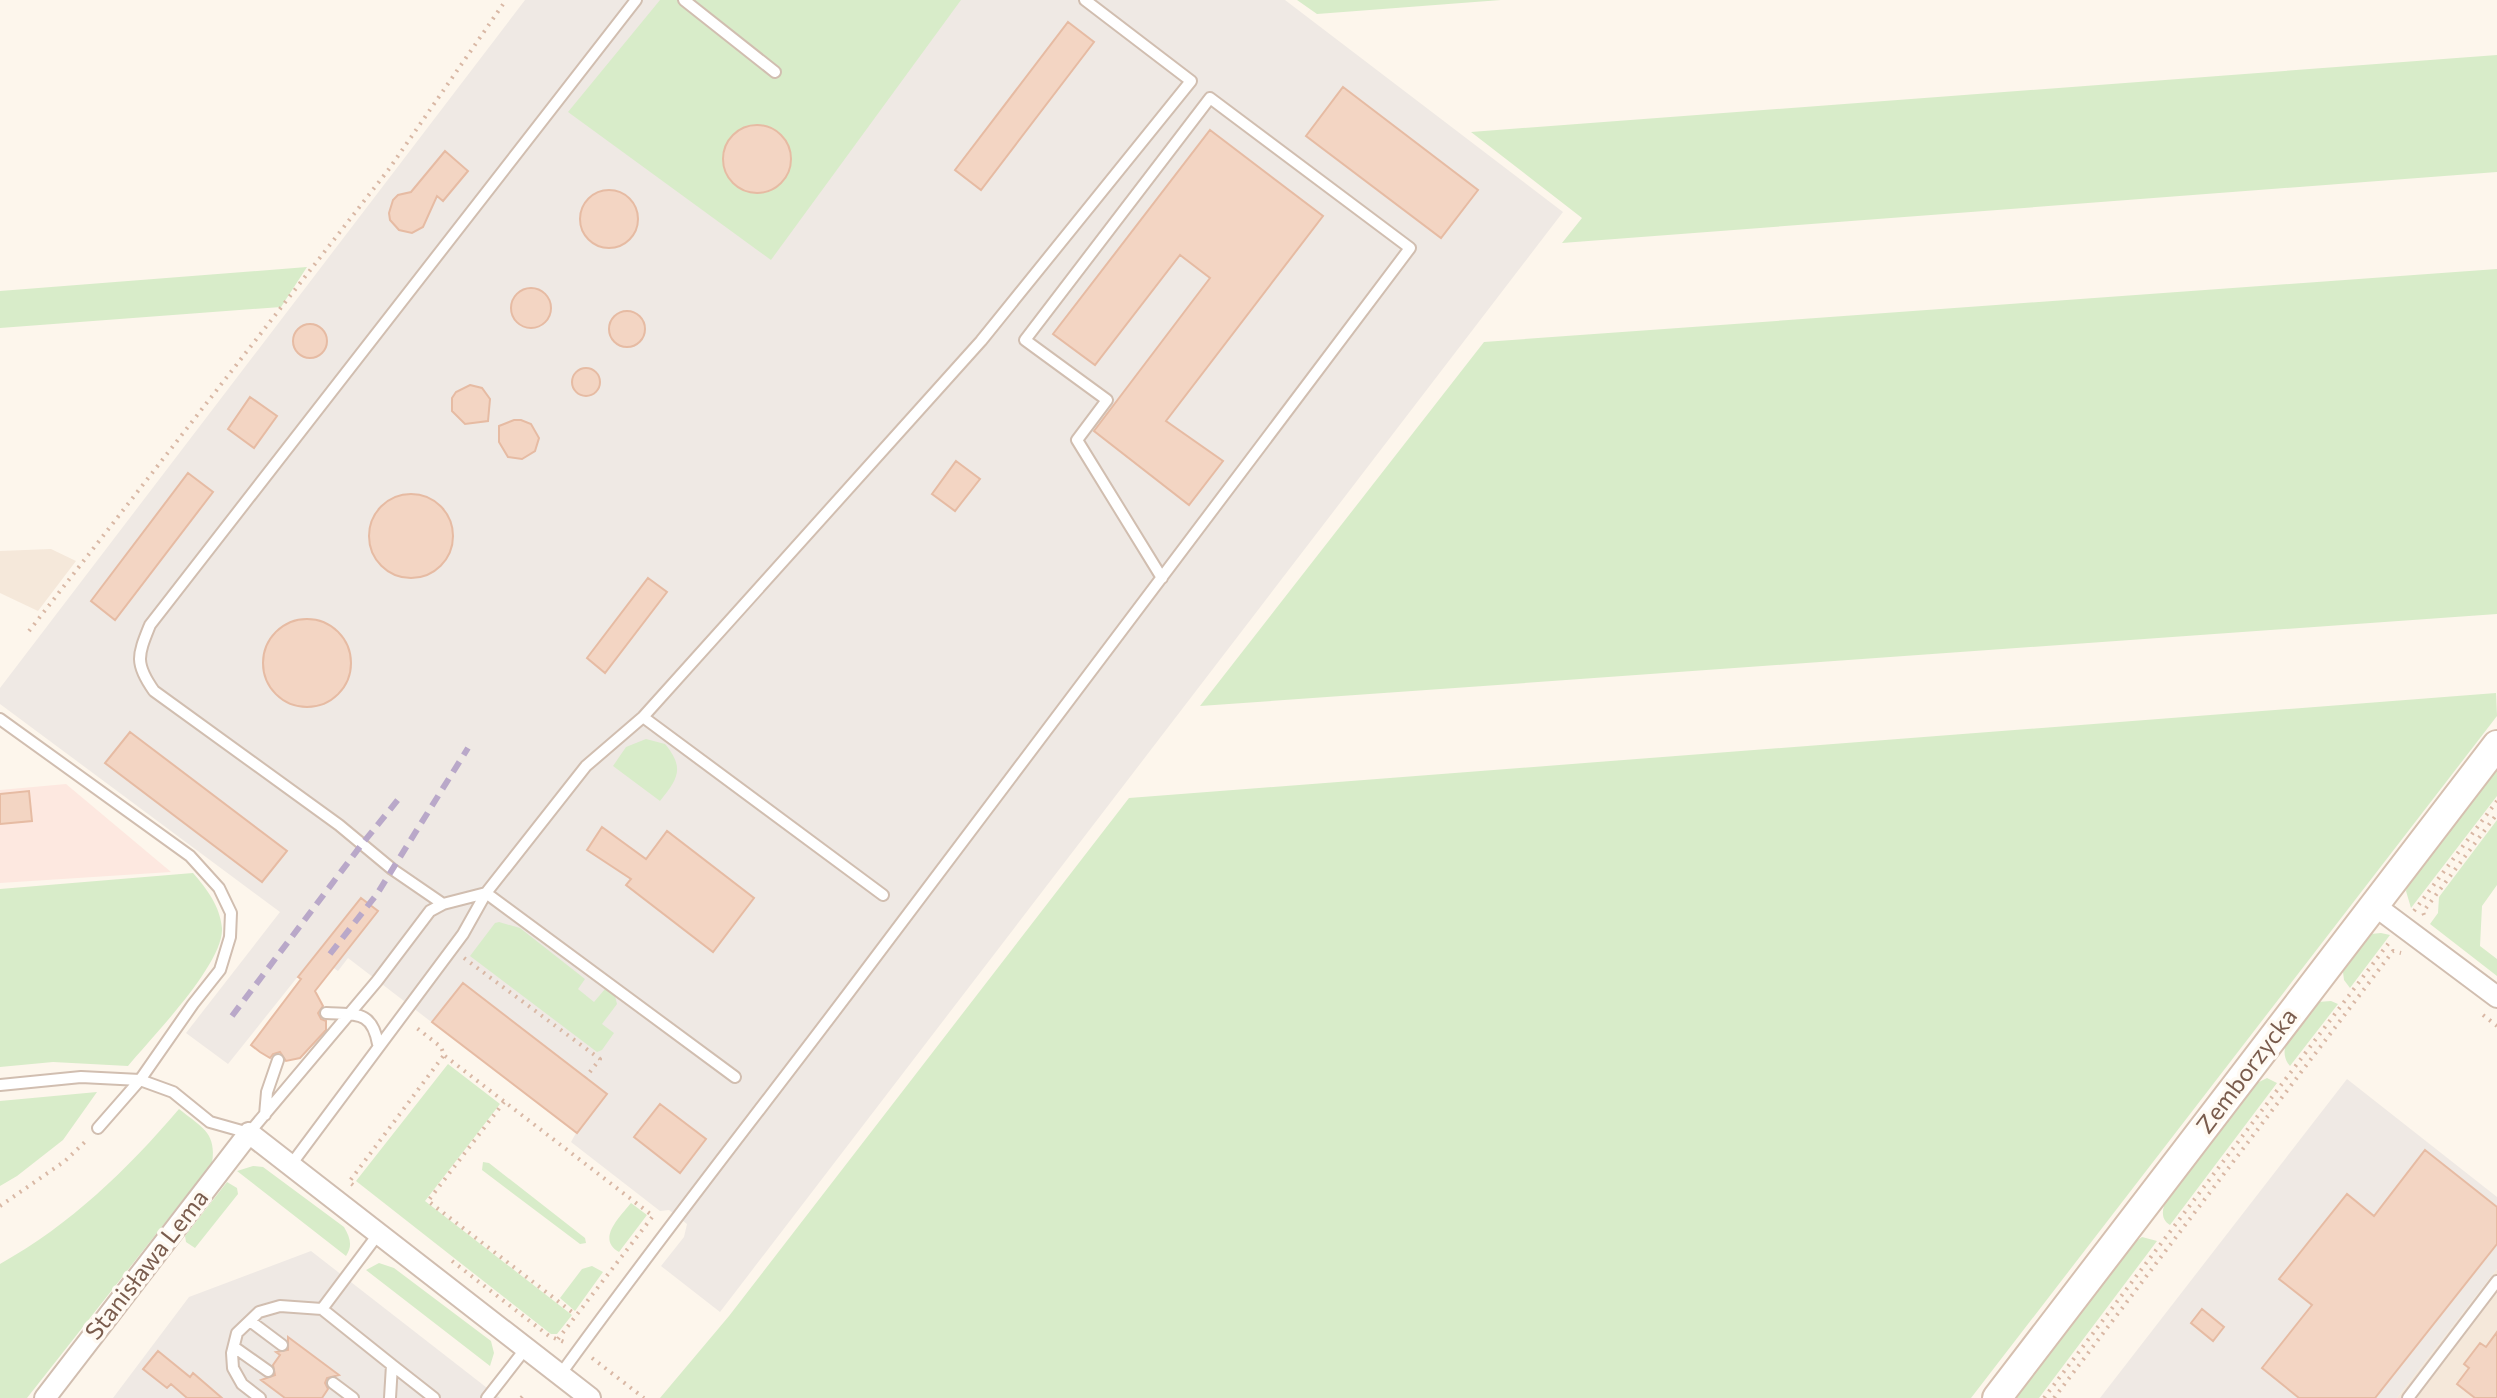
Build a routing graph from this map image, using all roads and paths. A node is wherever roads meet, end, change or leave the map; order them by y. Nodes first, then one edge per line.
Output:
1 (506, 0) edge
2 (636, 0) edge
3 (684, 0) edge
4 (1085, 0) edge
5 (775, 72) dead end
6 (1162, 578) junction
7 (29, 631) dead end
8 (643, 717) junction
9 (0, 719) edge
10 (2497, 745) edge
11 (2497, 801) edge
12 (2497, 814) edge
13 (486, 893) junction
14 (883, 895) dead end
15 (443, 904) junction
16 (2374, 905) junction
17 (2408, 930) junction
18 (464, 958) dead end
19 (2497, 997) edge
20 (326, 1013) dead end
21 (420, 1014) dead end
22 (349, 1015) junction
23 (378, 1044) junction
24 (444, 1055) junction
25 (278, 1060) dead end
26 (586, 1077) dead end
27 (735, 1077) dead end
28 (140, 1080) junction
29 (0, 1085) edge
30 (504, 1102) junction
31 (265, 1115) junction
32 (98, 1128) joint
33 (249, 1133) junction
34 (290, 1166) junction
35 (362, 1192) dead end
36 (0, 1206) edge
37 (379, 1233) junction
38 (449, 1259) dead end
39 (2497, 1281) edge
40 (322, 1309) junction
41 (576, 1315) junction
42 (250, 1321) junction
43 (558, 1339) junction
44 (282, 1345) dead end
45 (234, 1347) junction
46 (526, 1348) junction
47 (579, 1348) junction
48 (392, 1365) junction
49 (268, 1371) dead end
50 (560, 1375) junction
51 (333, 1383) dead end
52 (45, 1398) edge
53 (260, 1398) edge
54 (353, 1398) edge
55 (390, 1398) edge
56 (434, 1398) edge
57 (487, 1398) edge
58 (590, 1398) edge
59 (644, 1398) edge
60 (1997, 1398) edge
61 (2044, 1398) edge
62 (2054, 1398) edge
63 (2408, 1398) edge

1 - 7 path
2 - 15 lane
3 - 5 lane
4 - 8 lane
6 - 6 lane
6 - 47 lane
8 - 13 lane
8 - 14 lane
9 - 28 lane
10 - 16 street, Zemborzycka
11 - 17 path
12 - 17 path
13 - 15 lane
13 - 23 lane
13 - 27 lane
15 - 22 lane
16 - 17 street
16 - 60 street, Zemborzycka
17 - 19 street
17 - 61 path
17 - 62 path
18 - 26 path
20 - 22 lane
21 - 24 path
22 - 23 lane
22 - 31 lane
23 - 34 lane
24 - 30 path
24 - 35 path
25 - 31 lane
28 - 29 lane
28 - 32 lane
28 - 33 lane
30 - 41 path
30 - 41 path
31 - 33 lane
32 - 36 path
33 - 34 street
33 - 52 street, Stanisława Lema
34 - 37 street
37 - 40 lane
37 - 46 street
38 - 43 path
39 - 63 lane
40 - 42 lane
40 - 48 lane
41 - 43 path
42 - 44 lane
42 - 45 lane
43 - 47 path
45 - 49 lane
45 - 53 lane
46 - 50 street
46 - 57 lane
47 - 50 lane
47 - 59 path
48 - 55 lane
48 - 56 lane
50 - 58 street
51 - 54 lane

